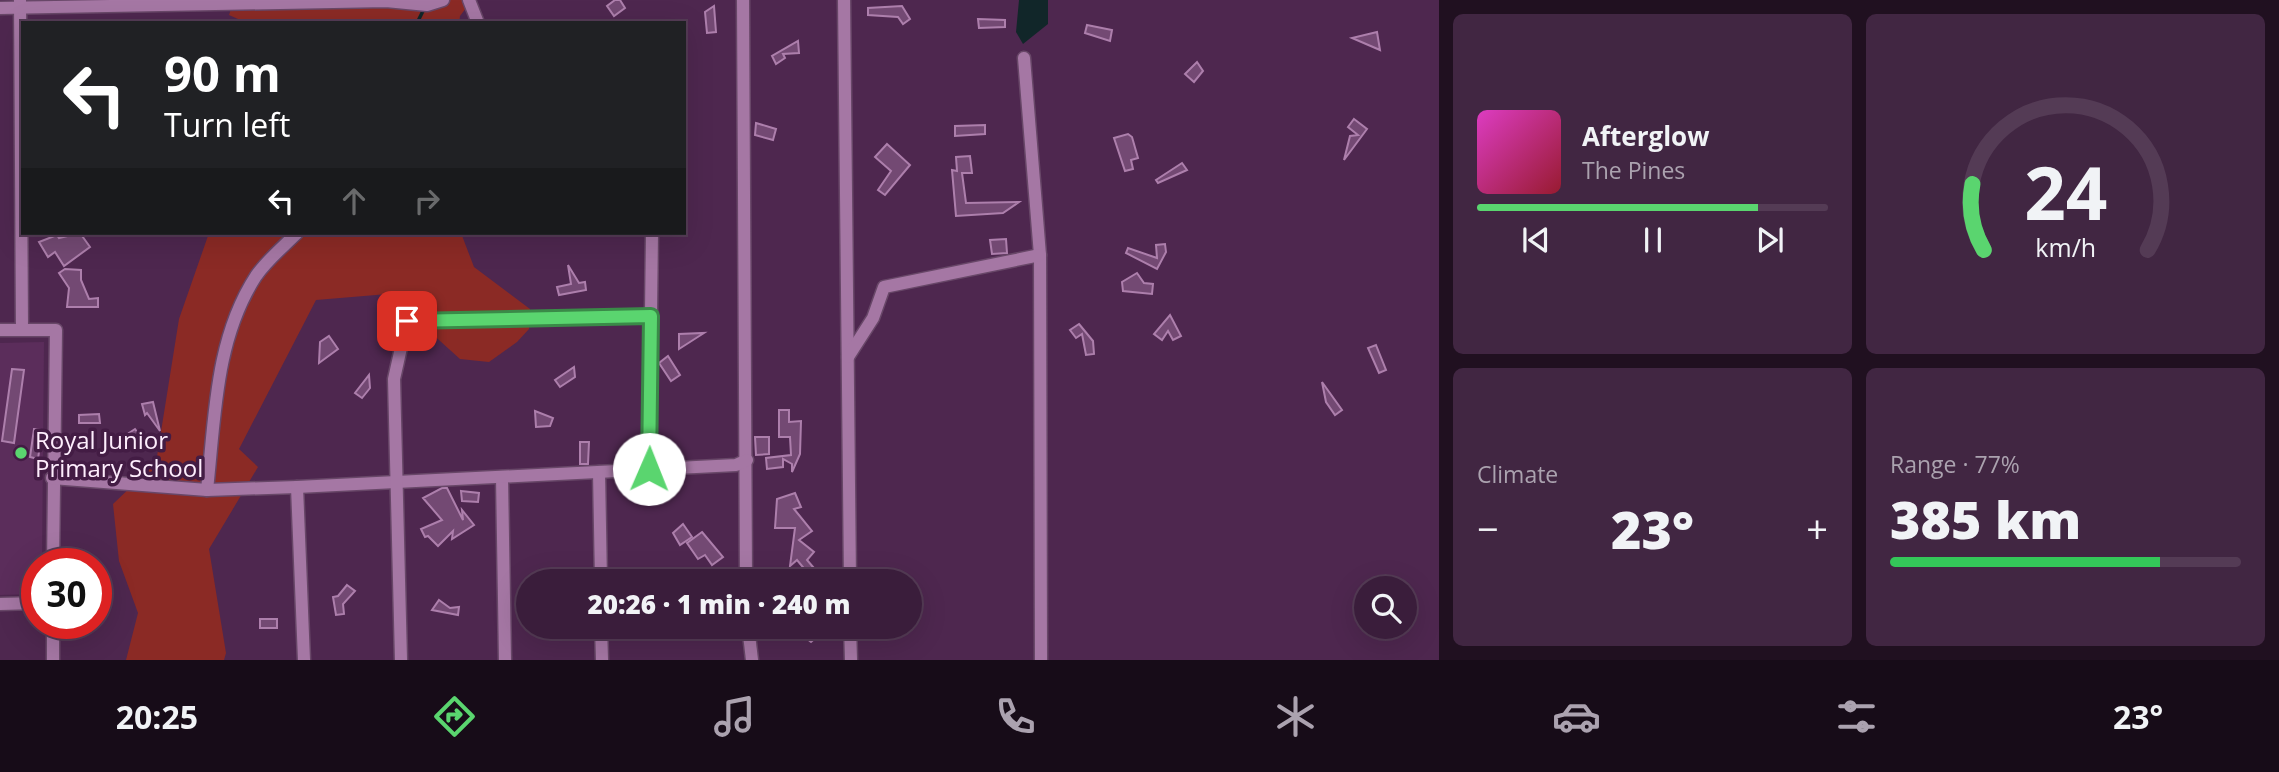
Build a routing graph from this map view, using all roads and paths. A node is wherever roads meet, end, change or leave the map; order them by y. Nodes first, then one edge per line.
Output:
1 (443, 0) edge
2 (469, 0) edge
3 (743, 0) edge
4 (844, 0) edge
5 (20, 4) edge
6 (0, 8) edge
7 (477, 21) edge
8 (1024, 58) dead end
9 (21, 170) edge
10 (21, 235) edge
11 (294, 235) edge
12 (652, 235) edge
13 (1040, 255) junction
14 (651, 316) junction
15 (22, 329) junction
16 (0, 330) edge
17 (848, 358) junction
18 (747, 460) junction
19 (649, 469) junction
20 (599, 472) junction
21 (502, 477) junction
22 (52, 478) junction
23 (396, 482) junction
24 (297, 487) junction
25 (207, 490) junction
26 (53, 548) edge
27 (601, 569) edge
28 (746, 569) edge
29 (850, 569) edge
30 (21, 603) edge
31 (0, 604) edge
32 (53, 639) edge
33 (601, 639) edge
34 (750, 639) edge
35 (850, 639) edge
36 (53, 660) edge
37 (304, 660) edge
38 (401, 660) edge
39 (505, 660) edge
40 (602, 660) edge
41 (752, 660) edge
42 (850, 660) edge
43 (1041, 660) edge

1 - 5 street
2 - 7 street
3 - 18 street
4 - 17 street
5 - 6 street
5 - 9 street
8 - 13 street
10 - 15 street
11 - 25 street
12 - 14 street
13 - 17 street
13 - 43 street
14 - 19 street
14 - 23 street
15 - 16 street
15 - 22 street
17 - 29 street
18 - 19 street
18 - 28 street
19 - 20 street
20 - 21 street
20 - 27 street
21 - 23 street
21 - 39 street
22 - 25 street
22 - 26 street
23 - 24 street
23 - 38 street
24 - 25 street
24 - 37 street
30 - 31 street
32 - 36 street
33 - 40 street
34 - 41 street
35 - 42 street

